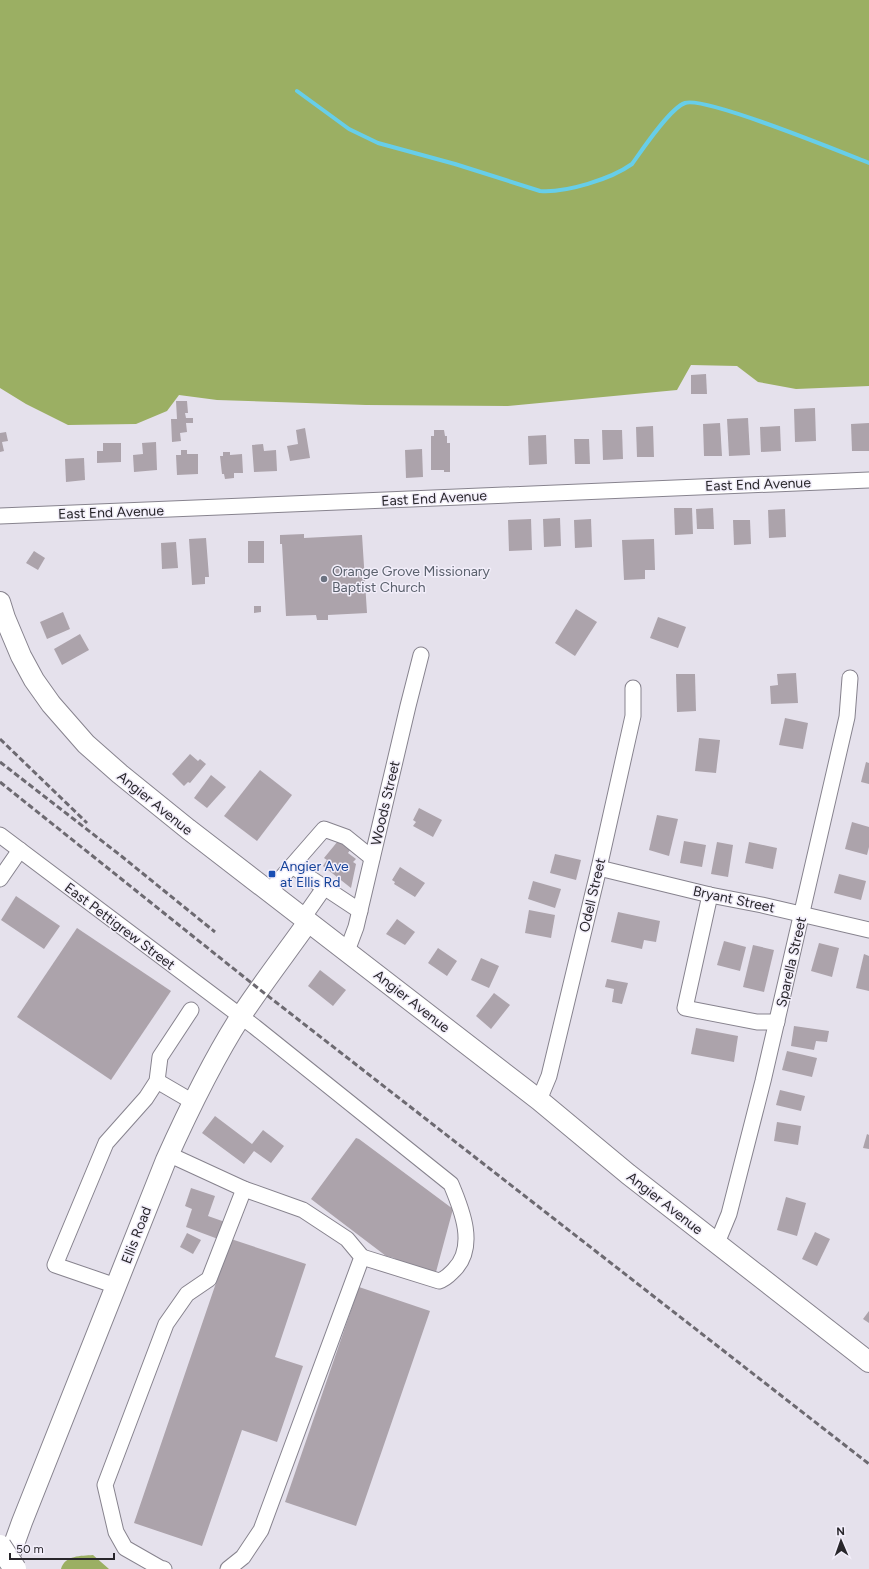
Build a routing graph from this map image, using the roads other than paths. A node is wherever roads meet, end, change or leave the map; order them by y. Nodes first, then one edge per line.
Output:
1 (869, 480) edge
2 (0, 516) edge
3 (0, 602) edge
4 (421, 655) dead end
5 (850, 678) dead end
6 (633, 688) dead end
7 (0, 835) edge
8 (20, 850) junction
9 (372, 858) junction
10 (292, 866) junction
11 (599, 868) junction
12 (0, 879) edge
13 (324, 888) junction
14 (269, 892) junction
15 (710, 895) junction
16 (360, 911) junction
17 (802, 914) junction
18 (306, 920) junction
19 (869, 930) edge
20 (347, 951) junction
21 (191, 1010) dead end
22 (240, 1017) junction
23 (777, 1022) junction
24 (157, 1081) junction
25 (539, 1100) junction
26 (194, 1102) junction
27 (168, 1154) junction
28 (244, 1188) junction
29 (717, 1243) junction
30 (362, 1257) junction
31 (116, 1286) junction
32 (869, 1362) edge
33 (0, 1546) edge
34 (5, 1569) edge
35 (16, 1569) edge
36 (164, 1569) edge
37 (228, 1569) edge

1 - 2 street, East End Avenue
3 - 14 main road, Angier Avenue
4 - 9 street, Woods Street
5 - 17 street, Sparella Street
6 - 11 street, Odell Street
7 - 8 street, East Pettigrew Street
8 - 12 street
8 - 22 street, East Pettigrew Street
9 - 10 street
9 - 16 street, Woods Street
10 - 13 street
10 - 14 street
11 - 15 street, Bryant Street
11 - 25 street, Odell Street
13 - 16 street
13 - 18 street
14 - 18 main road, Angier Avenue
15 - 17 street, Bryant Street
15 - 23 street
16 - 20 street, Woods Street
17 - 19 street, Bryant Street
17 - 23 street, Sparella Street
18 - 20 main road, Angier Avenue
18 - 22 main road, Ellis Road
20 - 25 main road, Angier Avenue
21 - 24 street
22 - 26 main road, Ellis Road
22 - 30 street, East Pettigrew Street
23 - 29 street, Sparella Street
24 - 26 street
24 - 31 street
25 - 29 main road, Angier Avenue
26 - 27 main road, Ellis Road
27 - 28 street
27 - 31 main road, Ellis Road
28 - 30 street
28 - 36 street
29 - 32 main road, Angier Avenue
30 - 37 street
31 - 34 main road, Ellis Road
33 - 35 highway, bridge

